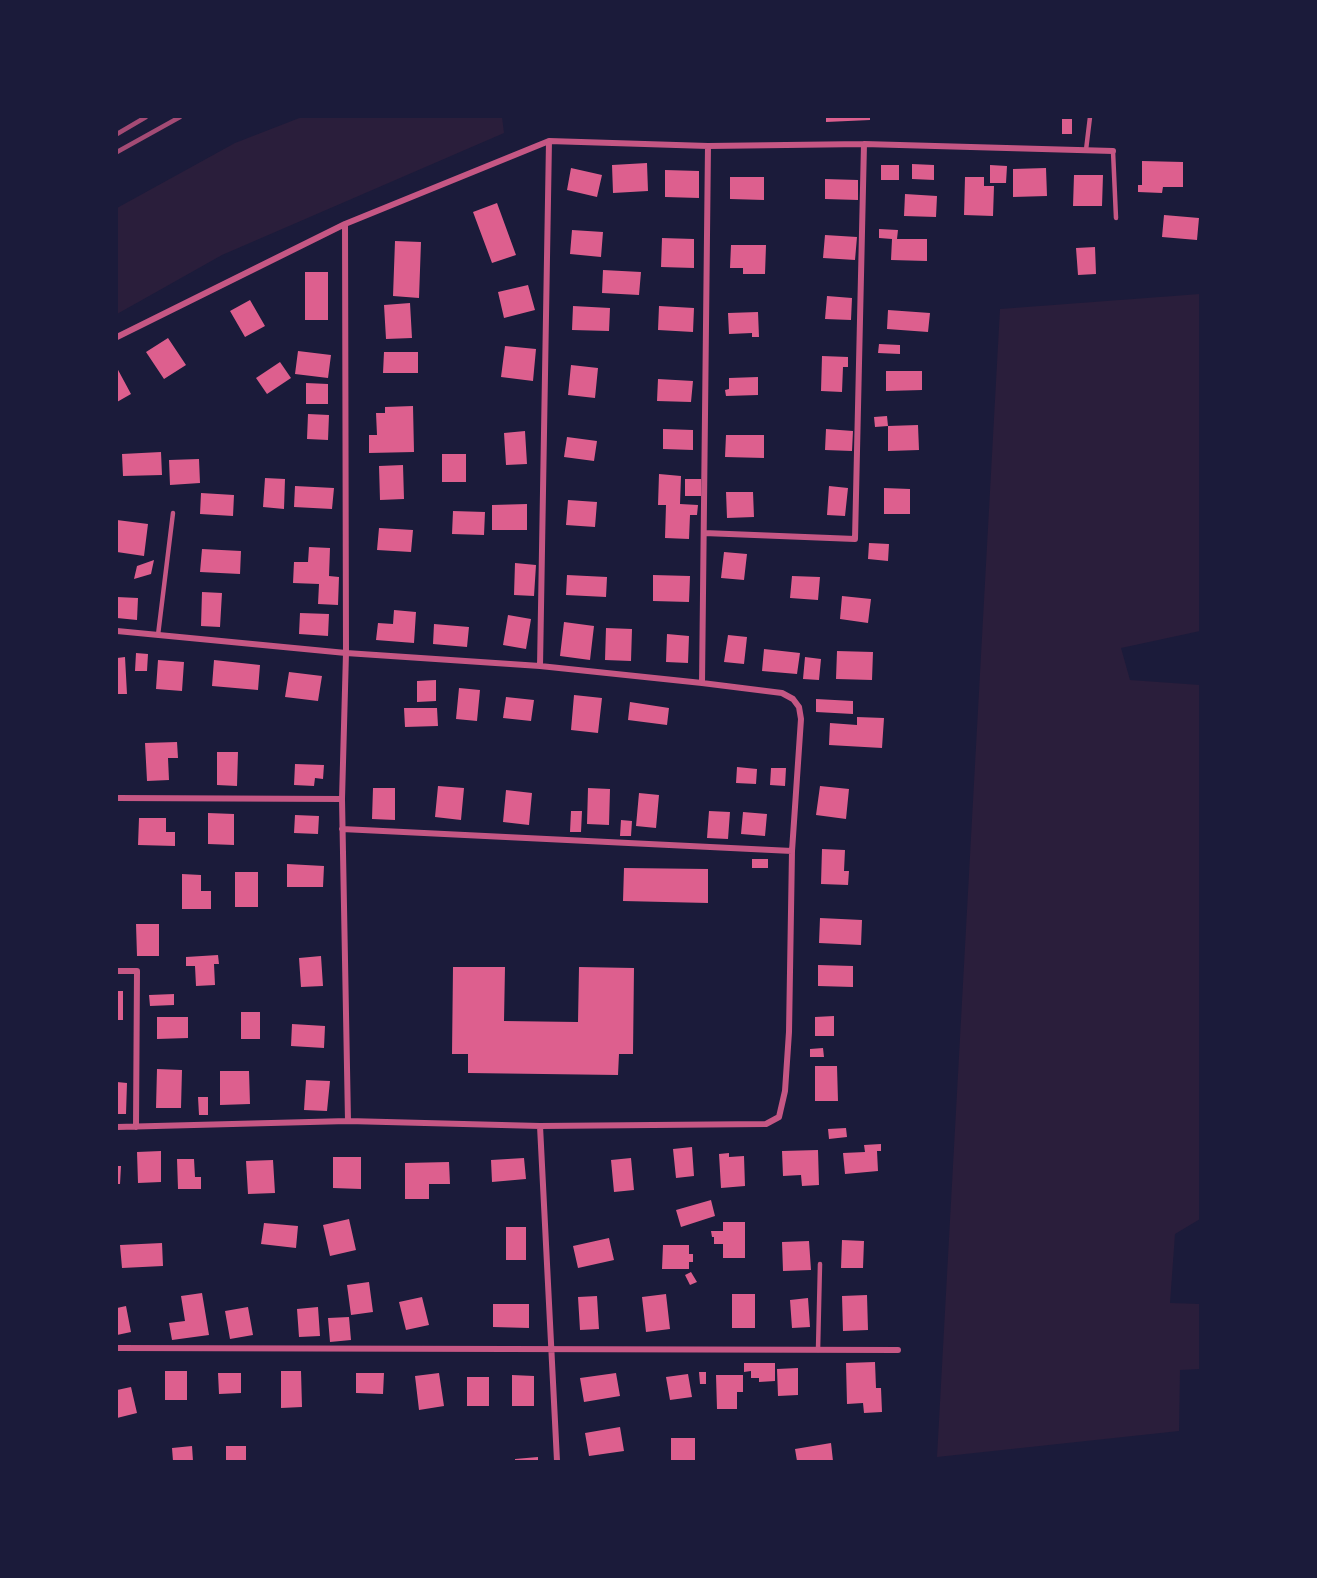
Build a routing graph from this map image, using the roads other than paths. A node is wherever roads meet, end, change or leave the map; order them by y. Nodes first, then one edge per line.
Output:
1 (1089, 117) edge
2 (549, 141) junction
3 (864, 144) junction
4 (708, 146) junction
5 (1086, 150) junction
6 (1113, 151) joint
7 (1116, 218) dead end
8 (345, 224) junction
9 (117, 337) edge
10 (173, 513) dead end
11 (704, 533) junction
12 (117, 631) edge
13 (158, 634) junction
14 (346, 653) junction
15 (540, 666) junction
16 (702, 683) junction
17 (117, 798) edge
18 (342, 800) junction
19 (342, 829) junction
20 (792, 851) junction
21 (117, 971) edge
22 (348, 1121) junction
23 (540, 1126) junction
24 (117, 1127) edge
25 (136, 1127) junction
26 (820, 1264) dead end
27 (117, 1348) edge
28 (551, 1349) junction
29 (818, 1350) junction
30 (898, 1350) dead end
31 (557, 1461) edge

1 - 5 lane
2 - 4 street
2 - 8 street
2 - 15 street
3 - 4 street
3 - 5 street
3 - 11 street
4 - 11 street
5 - 6 street
6 - 7 lane
8 - 9 street
8 - 14 street
10 - 13 lane
11 - 16 street
12 - 13 street
13 - 14 street
14 - 15 street
14 - 18 street
15 - 16 street
16 - 20 street
17 - 18 street
18 - 19 street
19 - 20 street
19 - 22 street
20 - 23 street
21 - 25 street
22 - 23 street
22 - 25 street
23 - 28 street
24 - 25 street
26 - 29 lane
27 - 28 street
28 - 29 street
28 - 31 street
29 - 30 street

